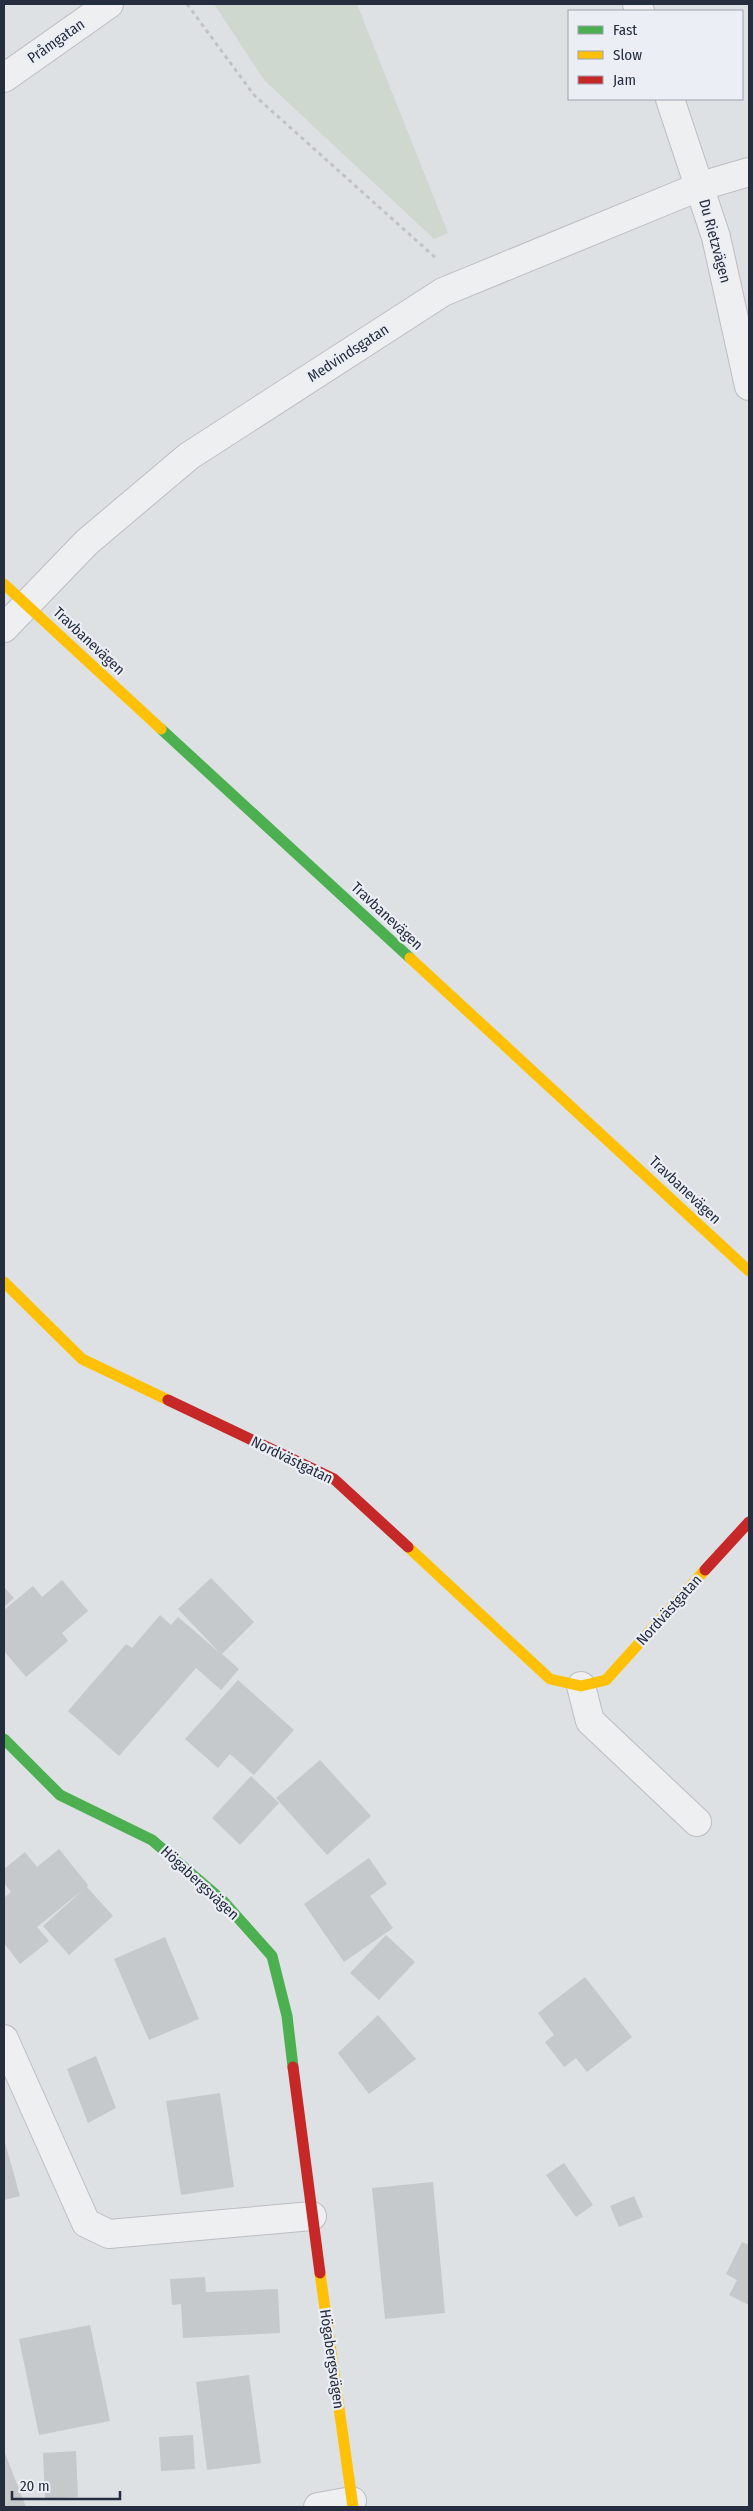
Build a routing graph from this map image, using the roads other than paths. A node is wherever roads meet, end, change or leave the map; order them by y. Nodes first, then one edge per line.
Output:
1 (109, 4) edge
2 (4, 78) edge
3 (670, 100) edge
4 (749, 172) edge
5 (701, 186) junction
6 (749, 386) edge
7 (4, 584) edge
8 (26, 604) junction
9 (4, 628) edge
10 (748, 1266) edge
11 (4, 1282) edge
12 (749, 1522) edge
13 (581, 1686) junction
14 (4, 1739) edge
15 (697, 1822) dead end
16 (4, 2039) edge
17 (312, 2216) junction
18 (352, 2504) edge
19 (318, 2507) edge

1 - 2 street, Pråmgatan
3 - 5 street, Du Rietzvägen
4 - 5 street, Medvindsgatan
5 - 6 street, Du Rietzvägen
5 - 8 street, Medvindsgatan
7 - 8 street, Travbanevägen
8 - 9 street, Medvindsgatan
8 - 10 street, Travbanevägen
11 - 13 street, Nordvästgatan
12 - 13 street, Nordvästgatan
13 - 15 street
14 - 17 street, Högabergsvägen
16 - 17 street
17 - 18 street, Högabergsvägen
18 - 19 street, Högabergsvägen

